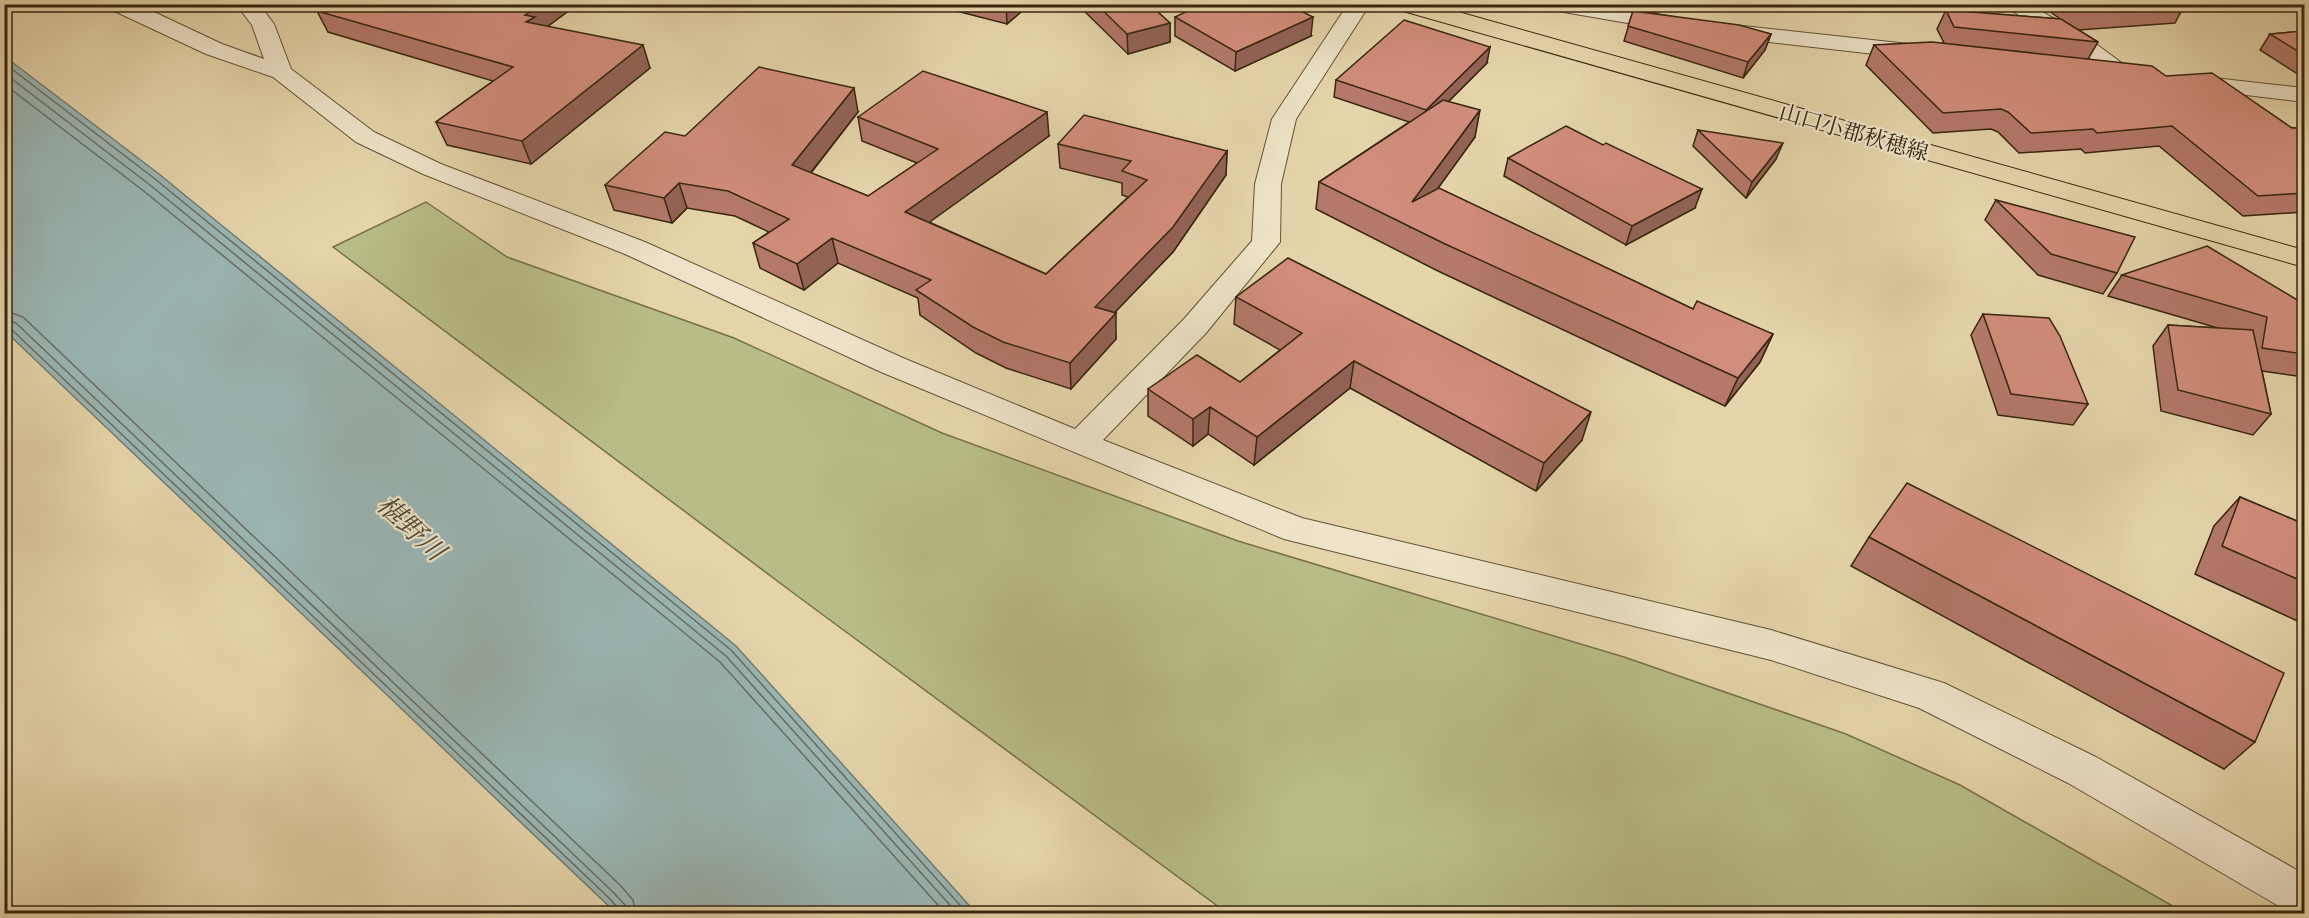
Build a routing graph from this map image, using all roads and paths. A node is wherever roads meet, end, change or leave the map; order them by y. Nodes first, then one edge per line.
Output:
1 (118, 4) edge
2 (247, 4) edge
3 (1359, 4) edge
4 (1404, 4) edge
5 (1558, 4) edge
6 (2013, 4) edge
7 (1940, 54) edge
8 (2079, 70) edge
9 (281, 72) junction
10 (2144, 77) junction
11 (2304, 95) edge
12 (2304, 259) edge
13 (1080, 444) junction
14 (2304, 897) edge

1 - 9 street
2 - 9 street
3 - 13 street
4 - 12 main road, 山口小郡秋穂線
5 - 7 street
6 - 10 street
8 - 10 street
9 - 13 street
10 - 11 street
13 - 14 street

